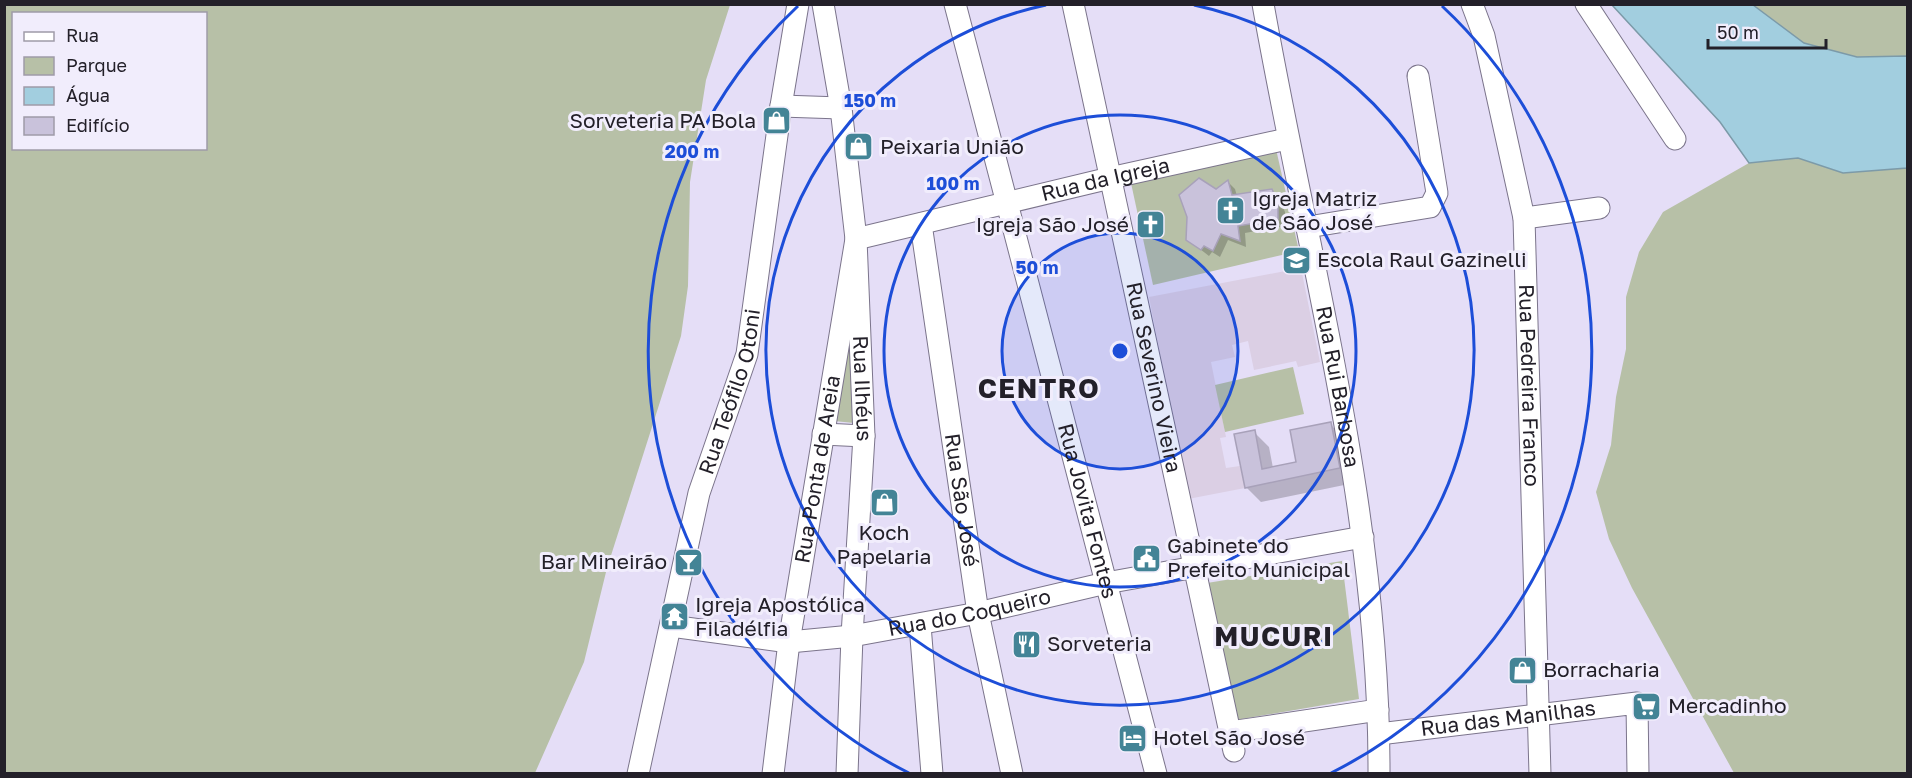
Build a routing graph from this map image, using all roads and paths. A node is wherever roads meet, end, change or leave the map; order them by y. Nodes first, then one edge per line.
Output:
1 (798, 4) edge
2 (823, 4) edge
3 (955, 4) edge
4 (1073, 4) edge
5 (1263, 4) edge
6 (1472, 4) edge
7 (1586, 4) edge
8 (1418, 76) dead end
9 (781, 106) junction
10 (841, 108) junction
11 (1675, 139) dead end
12 (1287, 140) junction
13 (1110, 178) junction
14 (1006, 203) junction
15 (1599, 208) dead end
16 (1524, 218) junction
17 (921, 224) junction
18 (1308, 227) junction
19 (856, 239) junction
20 (823, 434) junction
21 (864, 436) junction
22 (1363, 537) junction
23 (1193, 566) junction
24 (1106, 583) junction
25 (978, 613) junction
26 (920, 625) junction
27 (670, 626) junction
28 (852, 636) junction
29 (789, 642) junction
30 (1378, 710) junction
31 (1539, 713) junction
32 (1379, 734) junction
33 (638, 774) edge
34 (773, 774) edge
35 (847, 774) edge
36 (932, 774) edge
37 (1012, 774) edge
38 (1156, 774) edge
39 (1379, 774) edge
40 (1540, 774) edge
41 (1638, 774) edge

1 - 9 street, Rua Teófilo Otoni
2 - 10 street, Rua Ilhéus
3 - 14 street, Rua Jovita Fontes
4 - 13 street, Rua Severino Vieira
5 - 12 street, Rua Rui Barbosa
6 - 16 street, Rua Pedreira Franco
7 - 11 street
8 - 18 street
9 - 10 street
9 - 27 street, Rua Teófilo Otoni
10 - 19 street, Rua Ilhéus
12 - 13 street, Rua da Igreja
12 - 18 street, Rua Rui Barbosa
13 - 14 street, Rua da Igreja
13 - 23 street, Rua Severino Vieira
14 - 17 street, Rua da Igreja
14 - 24 street, Rua Jovita Fontes
15 - 16 street
16 - 31 street, Rua Pedreira Franco
17 - 19 street, Rua da Igreja
17 - 25 street, Rua São José
18 - 22 street, Rua Rui Barbosa
19 - 20 street, Rua Ponta de Areia
19 - 21 street, Rua Ilhéus
20 - 21 street
20 - 29 street, Rua Ponta de Areia
21 - 28 street, Rua Ilhéus
22 - 23 street, Rua do Coqueiro
22 - 30 street, Rua Rui Barbosa
23 - 24 street, Rua do Coqueiro
23 - 30 street, Rua Severino Vieira
24 - 25 street, Rua do Coqueiro
24 - 38 street, Rua Jovita Fontes
25 - 26 street, Rua do Coqueiro
25 - 37 street, Rua São José
26 - 28 street, Rua do Coqueiro
26 - 36 street
27 - 29 street, Rua do Coqueiro
27 - 33 street, Rua Teófilo Otoni
28 - 29 street, Rua do Coqueiro
28 - 35 street, Rua Ilhéus
29 - 34 street, Rua Ponta de Areia
30 - 32 street, Rua Rui Barbosa
31 - 32 street, Rua das Manilhas
31 - 40 street, Rua Pedreira Franco
31 - 41 street, Rua das Manilhas
32 - 39 street, Rua Rui Barbosa

